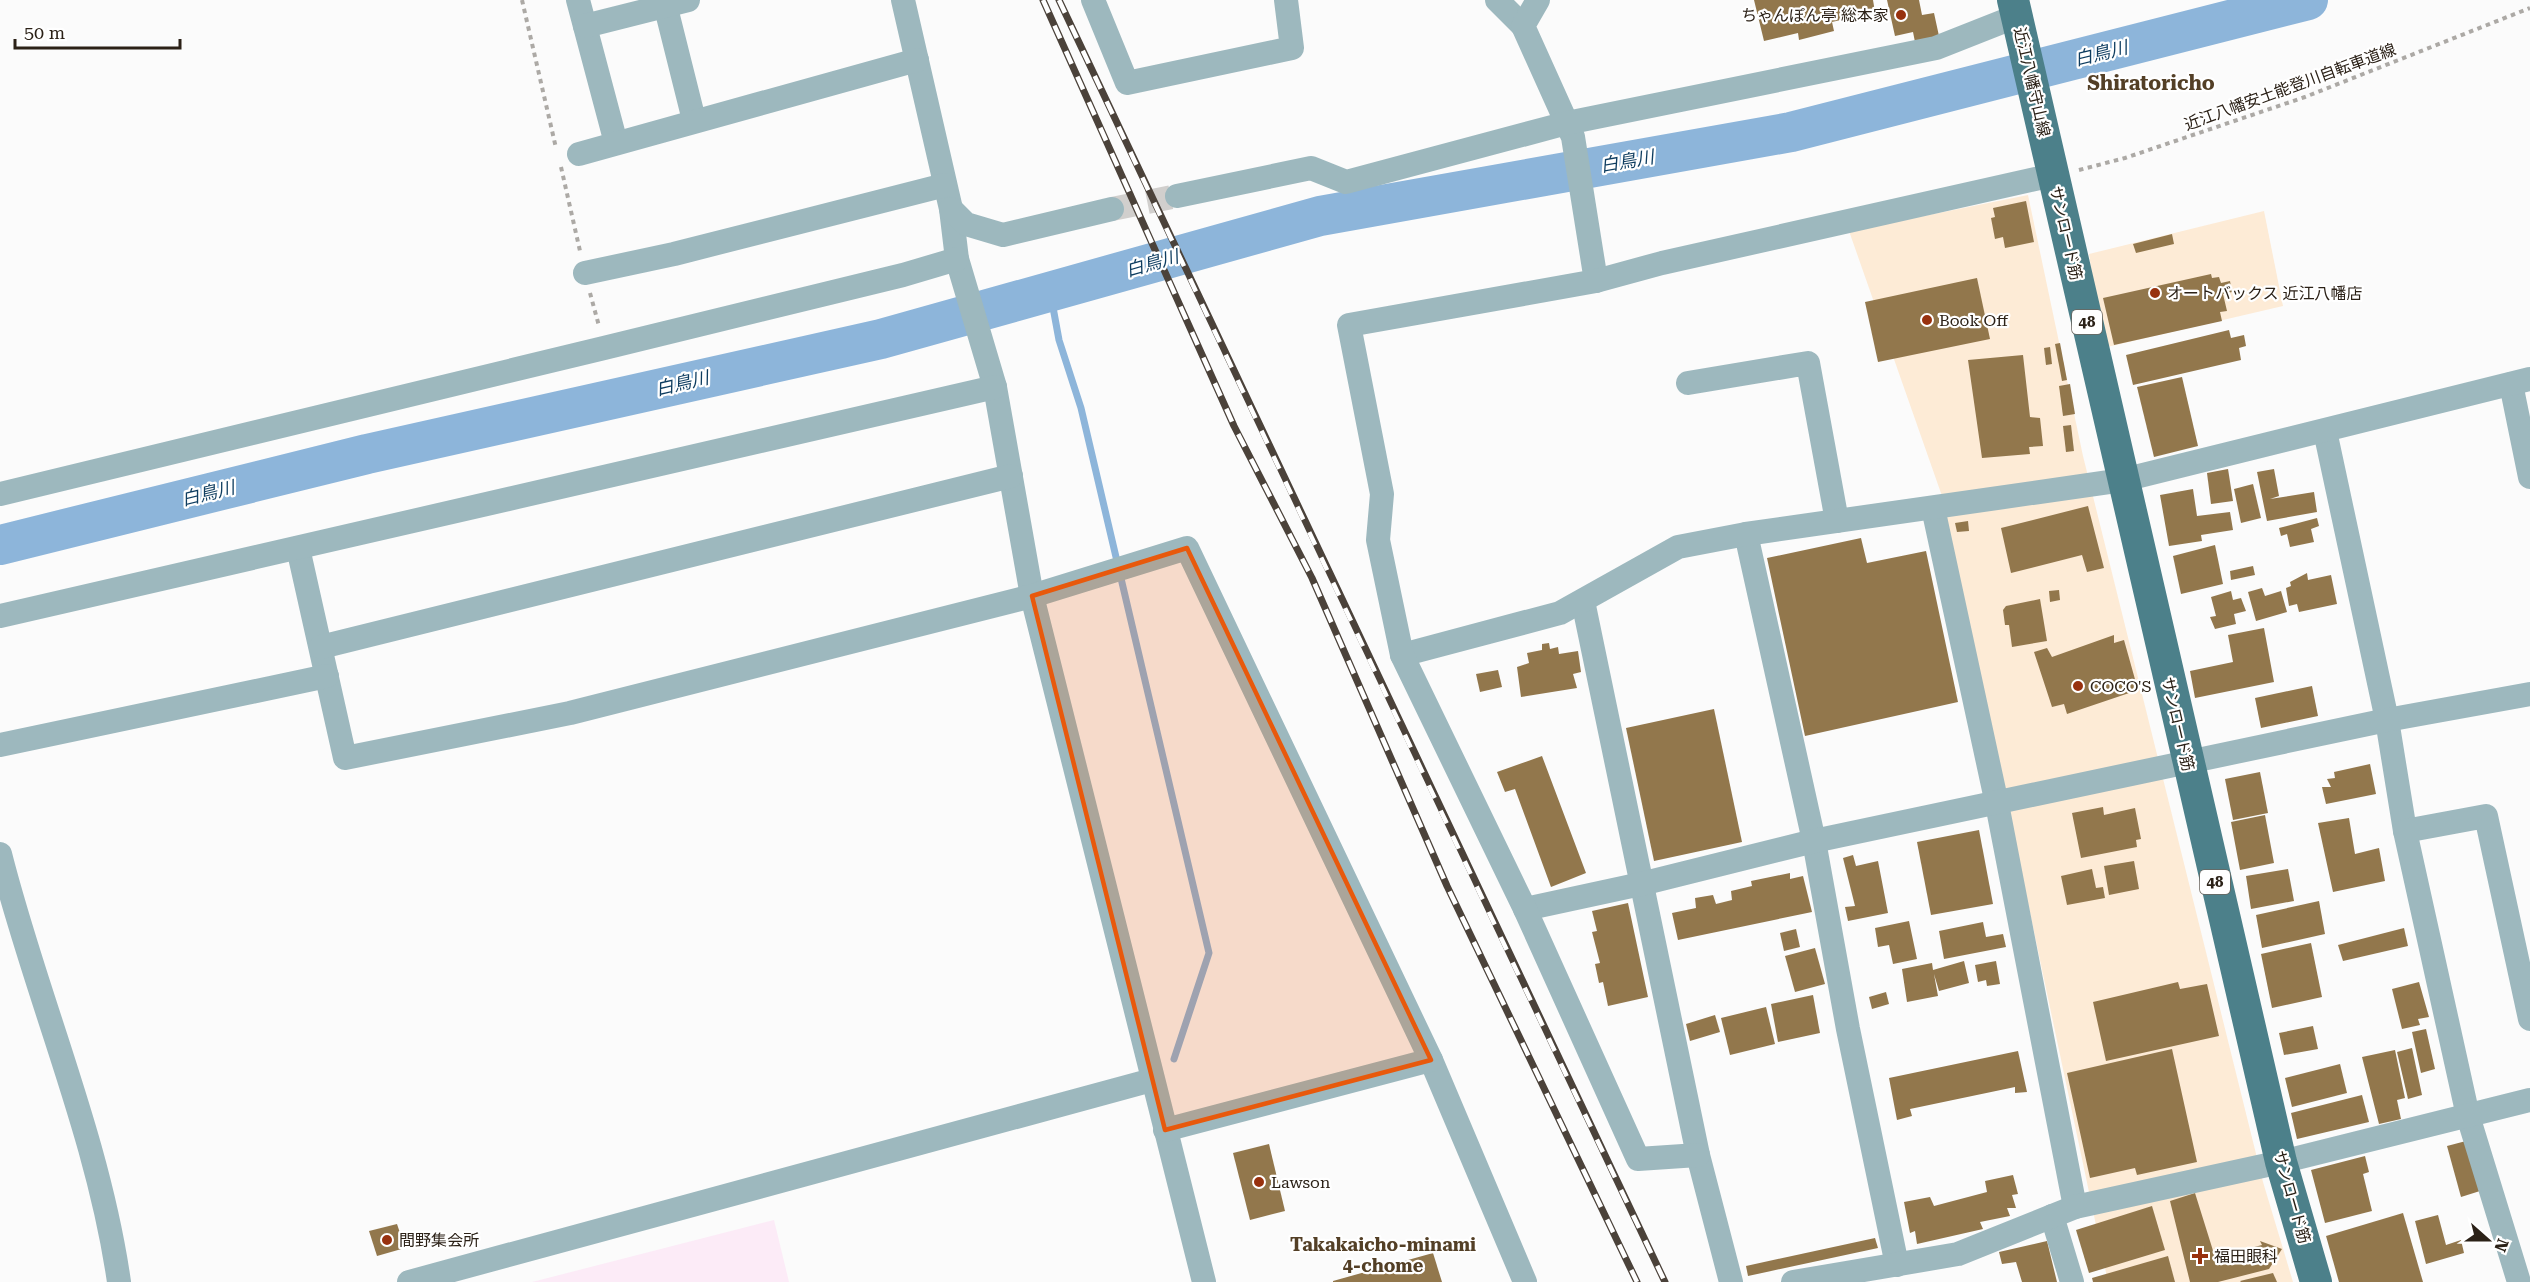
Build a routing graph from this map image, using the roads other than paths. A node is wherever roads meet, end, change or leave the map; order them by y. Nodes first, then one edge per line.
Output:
1 (578, 0) edge
2 (688, 0) edge
3 (903, 0) edge
4 (1093, 0) edge
5 (1286, 0) edge
6 (1497, 0) edge
7 (1538, 0) edge
8 (664, 3) edge
9 (2017, 15) edge
10 (1523, 26) junction
11 (585, 27) junction
12 (917, 60) junction
13 (694, 120) junction
14 (1570, 130) junction
15 (616, 143) junction
16 (579, 154) dead end
17 (2053, 173) junction
18 (945, 185) junction
19 (1177, 196) tunnel mouth
20 (951, 209) junction
21 (1112, 209) tunnel mouth
22 (957, 259) junction
23 (585, 273) road end
24 (1596, 280) junction
25 (2521, 382) edge
26 (1688, 383) dead end
27 (995, 387) junction
28 (2325, 431) junction
29 (1011, 476) junction
30 (2530, 477) edge
31 (2123, 480) junction
32 (0, 494) edge
33 (1933, 508) junction
34 (1837, 521) junction
35 (1746, 534) junction
36 (298, 548) junction
37 (1032, 596) junction
38 (1583, 602) junction
39 (0, 616) edge
40 (321, 647) junction
41 (1402, 655) junction
42 (327, 676) junction
43 (2530, 694) edge
44 (2387, 720) junction
45 (0, 745) edge
46 (2187, 764) junction
47 (1997, 804) junction
48 (2405, 831) junction
49 (1814, 841) junction
50 (0, 854) edge
51 (1641, 884) junction
52 (1525, 909) junction
53 (2530, 1019) edge
54 (1431, 1059) junction
55 (1152, 1080) junction
56 (2530, 1100) edge
57 (2468, 1116) junction
58 (1165, 1130) junction
59 (1698, 1155) junction
60 (2281, 1162) junction
61 (2074, 1207) junction
62 (2052, 1216) junction
63 (1897, 1265) junction
64 (1867, 1275) edge
65 (119, 1282) edge
66 (409, 1282) edge
67 (1204, 1282) edge
68 (1525, 1282) edge
69 (1731, 1282) edge
70 (1793, 1282) edge
71 (2072, 1282) edge
72 (2316, 1282) edge
73 (2519, 1282) edge

1 - 11 street
2 - 8 street
3 - 12 street
4 - 5 street
6 - 10 street
7 - 10 street
8 - 11 street
8 - 13 street
9 - 14 street
9 - 17 main road, 近江八幡守山線 / 48
10 - 14 street
11 - 15 street
12 - 13 street
12 - 18 street
13 - 15 street
14 - 19 street
14 - 24 street
15 - 16 street
17 - 24 street
17 - 31 main road, サンロード筋 / 48
18 - 20 street
18 - 23 street
20 - 21 street
20 - 22 street
22 - 27 street
22 - 32 street
24 - 41 street
25 - 28 street
25 - 30 street
26 - 34 street
27 - 29 street
27 - 36 street
28 - 31 street
28 - 44 street
29 - 37 street
29 - 40 street
31 - 33 street
31 - 46 main road, サンロード筋 / 48
33 - 34 street
33 - 47 street
34 - 35 street
35 - 38 street
35 - 49 street
36 - 39 street
36 - 40 street
37 - 42 street
37 - 54 street
37 - 55 street
38 - 41 street
38 - 51 street
40 - 42 street
41 - 52 street
42 - 45 street
43 - 44 street
44 - 46 street
44 - 48 street
46 - 47 street
46 - 60 main road, サンロード筋 / 48
47 - 49 street
47 - 61 street
48 - 53 street
48 - 57 street
49 - 51 street
49 - 63 street
50 - 65 street
51 - 52 street
51 - 59 street
52 - 59 street
54 - 58 street
54 - 68 street
55 - 58 street
55 - 66 street
56 - 57 street
57 - 60 street
57 - 73 street
58 - 67 street
59 - 69 street
60 - 61 street
60 - 72 main road, サンロード筋 / 48
61 - 62 street
62 - 63 street
62 - 71 street
63 - 64 street
64 - 70 street

